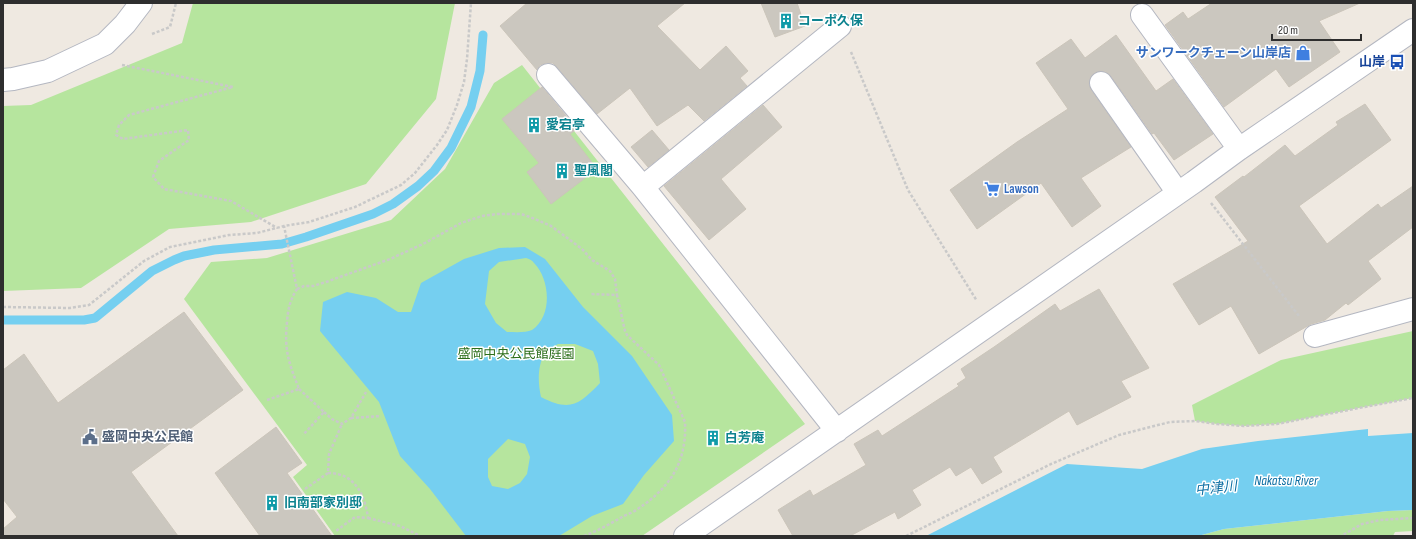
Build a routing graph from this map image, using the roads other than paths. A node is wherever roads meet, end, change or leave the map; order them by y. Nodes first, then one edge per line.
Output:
1 (141, 3) edge
2 (1142, 15) dead end
3 (840, 26) road end
4 (1413, 30) edge
5 (548, 75) dead end
6 (3, 80) edge
7 (1101, 83) dead end
8 (1239, 149) junction
9 (643, 187) junction
10 (1186, 187) junction
11 (1413, 309) edge
12 (1315, 336) road end
13 (837, 431) junction
14 (685, 536) edge

1 - 6 street
2 - 8 street
3 - 9 street
4 - 8 street
5 - 9 street
7 - 10 street
8 - 10 street
9 - 13 street
10 - 13 street
11 - 12 street
13 - 14 street

